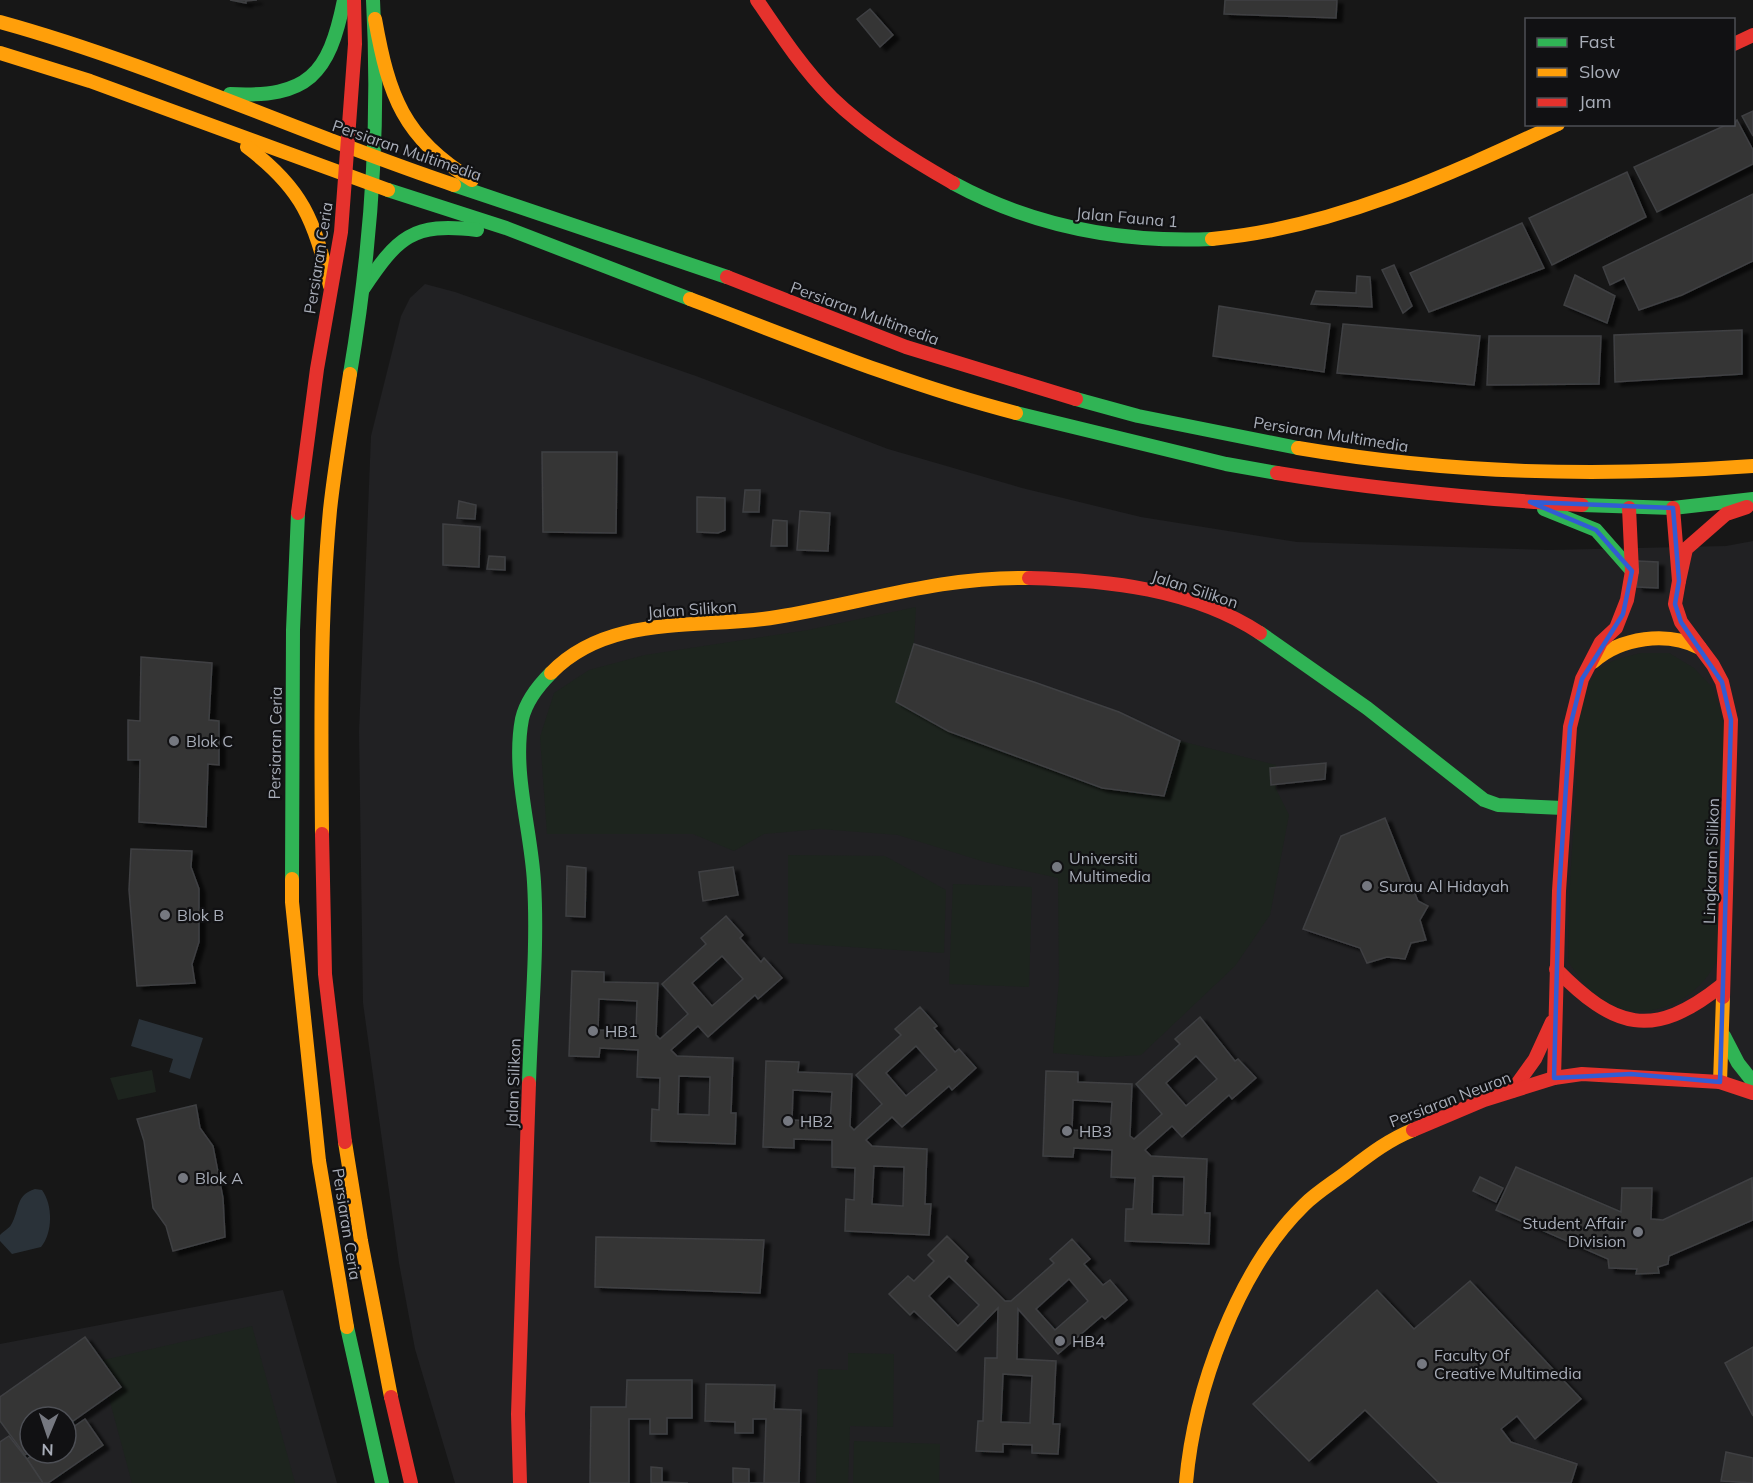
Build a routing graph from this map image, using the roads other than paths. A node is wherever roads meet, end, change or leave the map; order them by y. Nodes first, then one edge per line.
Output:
1 (344, 0) edge
2 (354, 0) edge
3 (373, 0) edge
4 (757, 0) edge
5 (375, 19) junction
6 (0, 22) edge
7 (1753, 35) edge
8 (1735, 44) edge
9 (0, 53) edge
10 (0, 61) edge
11 (90, 81) junction
12 (209, 92) junction
13 (195, 120) junction
14 (1554, 126) edge
15 (346, 148) junction
16 (373, 157) junction
17 (346, 177) junction
18 (373, 185) junction
19 (548, 215) junction
20 (569, 251) junction
21 (330, 286) junction
22 (363, 289) junction
23 (1753, 466) edge
24 (1753, 499) edge
25 (1530, 502) junction
26 (1753, 504) edge
27 (1673, 507) junction
28 (1629, 508) junction
29 (1632, 571) junction
30 (1679, 581) junction
31 (1701, 648) junction
32 (1582, 679) junction
33 (1563, 808) junction
34 (1556, 969) junction
35 (1722, 985) junction
36 (1555, 1015) junction
37 (1723, 1035) junction
38 (1554, 1078) junction
39 (1753, 1082) edge
40 (1720, 1083) junction
41 (1512, 1091) junction
42 (1753, 1093) edge
43 (382, 1483) edge
44 (411, 1483) edge
45 (520, 1483) edge
46 (1186, 1483) edge

1 - 12 street
2 - 15 street, Persiaran Ceria
3 - 5 street, Persiaran Ceria
4 - 14 street, Jalan Fauna 1
5 - 16 street, Persiaran Ceria
5 - 19 street
6 - 12 street, Persiaran Multimedia
7 - 8 street
9 - 11 street
10 - 11 street
11 - 13 street
12 - 15 street, Persiaran Multimedia
13 - 17 street
13 - 21 street
15 - 16 street, Persiaran Multimedia
15 - 17 street, Persiaran Ceria
16 - 18 street, Persiaran Ceria
16 - 19 street, Persiaran Multimedia
17 - 18 street
17 - 21 street, Persiaran Ceria
18 - 20 street
18 - 22 street, Persiaran Ceria
19 - 23 street, Persiaran Multimedia
20 - 22 street
20 - 25 street
21 - 43 street, Persiaran Ceria
22 - 44 street, Persiaran Ceria
24 - 27 street
25 - 28 street
25 - 29 street
26 - 30 street
27 - 28 street
27 - 30 street, Lingkaran Silikon
28 - 29 street
29 - 32 street
30 - 31 street, Lingkaran Silikon
31 - 32 street
31 - 35 street, Lingkaran Silikon
32 - 33 street
33 - 34 street
33 - 45 street, Jalan Silikon
34 - 35 street
34 - 36 street
35 - 37 street, Lingkaran Silikon
36 - 38 street
36 - 41 street
37 - 39 street
37 - 40 street, Lingkaran Silikon
38 - 40 street, Persiaran Neuron
38 - 41 street, Persiaran Neuron
40 - 42 street, Persiaran Neuron
41 - 46 street, Persiaran Neuron

